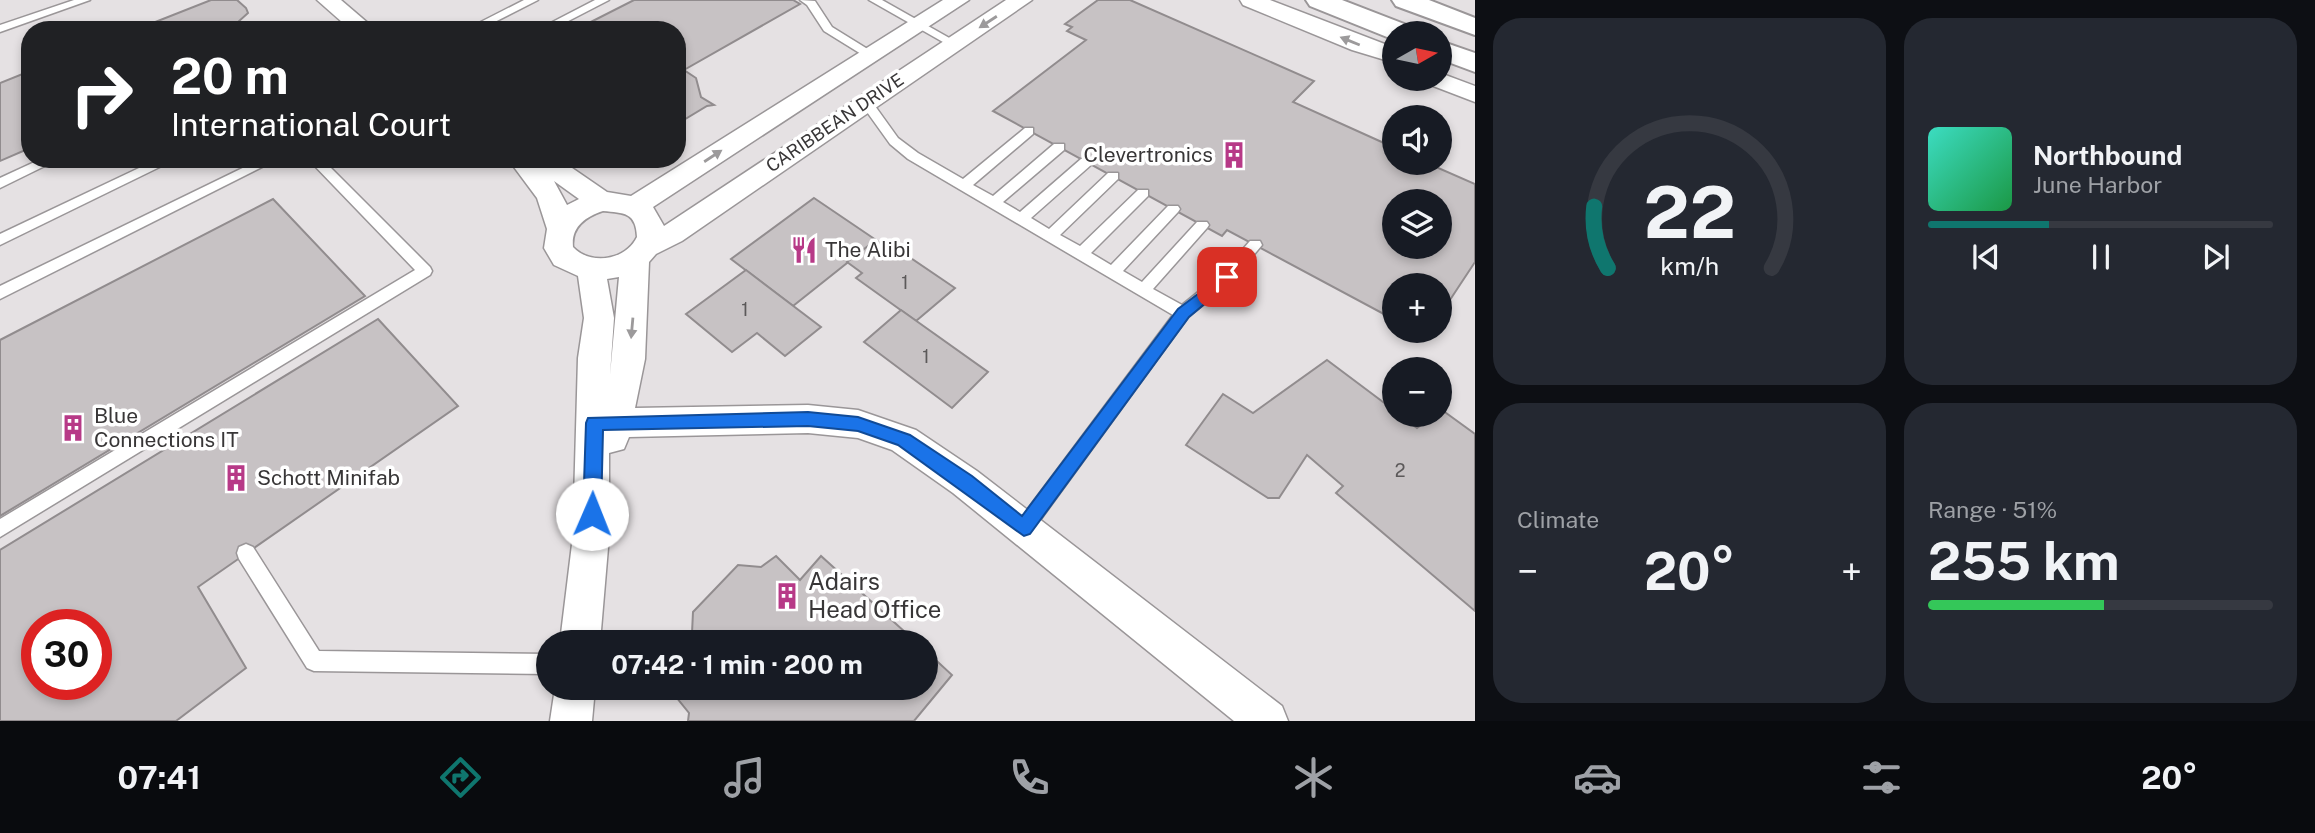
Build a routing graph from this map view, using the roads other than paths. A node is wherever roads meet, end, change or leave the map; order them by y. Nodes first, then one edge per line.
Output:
1 (85, 0) edge
2 (328, 0) edge
3 (533, 0) edge
4 (604, 0) edge
5 (806, 0) edge
6 (874, 0) edge
7 (958, 0) edge
8 (1021, 0) edge
9 (1251, 0) edge
10 (1284, 0) edge
11 (1405, 0) edge
12 (1312, 11) edge
13 (26, 21) edge
14 (350, 21) edge
15 (489, 21) edge
16 (561, 21) edge
17 (21, 23) edge
18 (918, 23) junction
19 (1475, 27) edge
20 (1382, 28) edge
21 (0, 30) edge
22 (954, 44) junction
23 (1382, 53) edge
24 (1452, 53) edge
25 (870, 55) junction
26 (1475, 62) edge
27 (1452, 70) edge
28 (1475, 75) edge
29 (1452, 86) edge
30 (1475, 95) edge
31 (866, 102) junction
32 (1029, 131) dead end
33 (1059, 147) dead end
34 (1086, 162) dead end
35 (33, 168) edge
36 (151, 168) edge
37 (254, 168) edge
38 (323, 168) edge
39 (530, 168) edge
40 (554, 168) edge
41 (1113, 176) dead end
42 (0, 183) edge
43 (964, 186) junction
44 (1143, 193) dead end
45 (601, 201) junction
46 (994, 203) junction
47 (635, 206) junction
48 (1173, 209) dead end
49 (1021, 219) junction
50 (1202, 225) dead end
51 (560, 227) junction
52 (1050, 236) junction
53 (0, 240) edge
54 (1255, 245) dead end
55 (642, 253) junction
56 (1080, 254) junction
57 (591, 269) junction
58 (1113, 272) junction
59 (1143, 290) junction
60 (0, 293) edge
61 (1183, 313) junction
62 (605, 422) junction
63 (1024, 528) junction
64 (0, 529) edge
65 (246, 553) dead end
66 (581, 630) edge
67 (536, 664) edge
68 (574, 700) edge
69 (571, 721) edge
70 (1267, 721) edge

1 - 13 lane
2 - 14 street
3 - 15 lane
4 - 16 lane
5 - 25 lane
6 - 18 lane
7 - 18 street, CARIBBEAN DRIVE
8 -> 22 street, CARIBBEAN DRIVE
9 - 12 street
10 - 12 street
11 - 19 main road
12 - 20 main road
23 -> 12 street
17 - 21 lane
18 - 22 lane
18 - 25 street, CARIBBEAN DRIVE
22 - 31 street, CARIBBEAN DRIVE
24 - 26 main road
47 -> 25 street, CARIBBEAN DRIVE
27 - 28 street
29 - 30 street
31 - 43 lane
31 - 55 street, CARIBBEAN DRIVE
32 - 43 lane
33 - 46 lane
34 - 49 lane
35 - 42 lane
36 - 53 lane
37 - 60 lane
38 - 64 lane
39 - 51 street
40 - 45 street
41 - 52 lane
43 - 46 lane
44 - 56 lane
45 - 47 street
45 - 51 street
46 - 49 lane
47 - 55 street
48 - 58 lane
49 - 52 lane
50 - 59 lane
51 - 57 street
52 - 56 lane
54 - 61 lane
55 - 57 street
55 -> 62 street
56 - 58 lane
57 - 62 street
58 - 59 lane
59 - 61 lane
61 - 63 lane
62 - 63 street
62 - 66 street
63 - 70 street
65 - 67 lane
68 - 69 street

